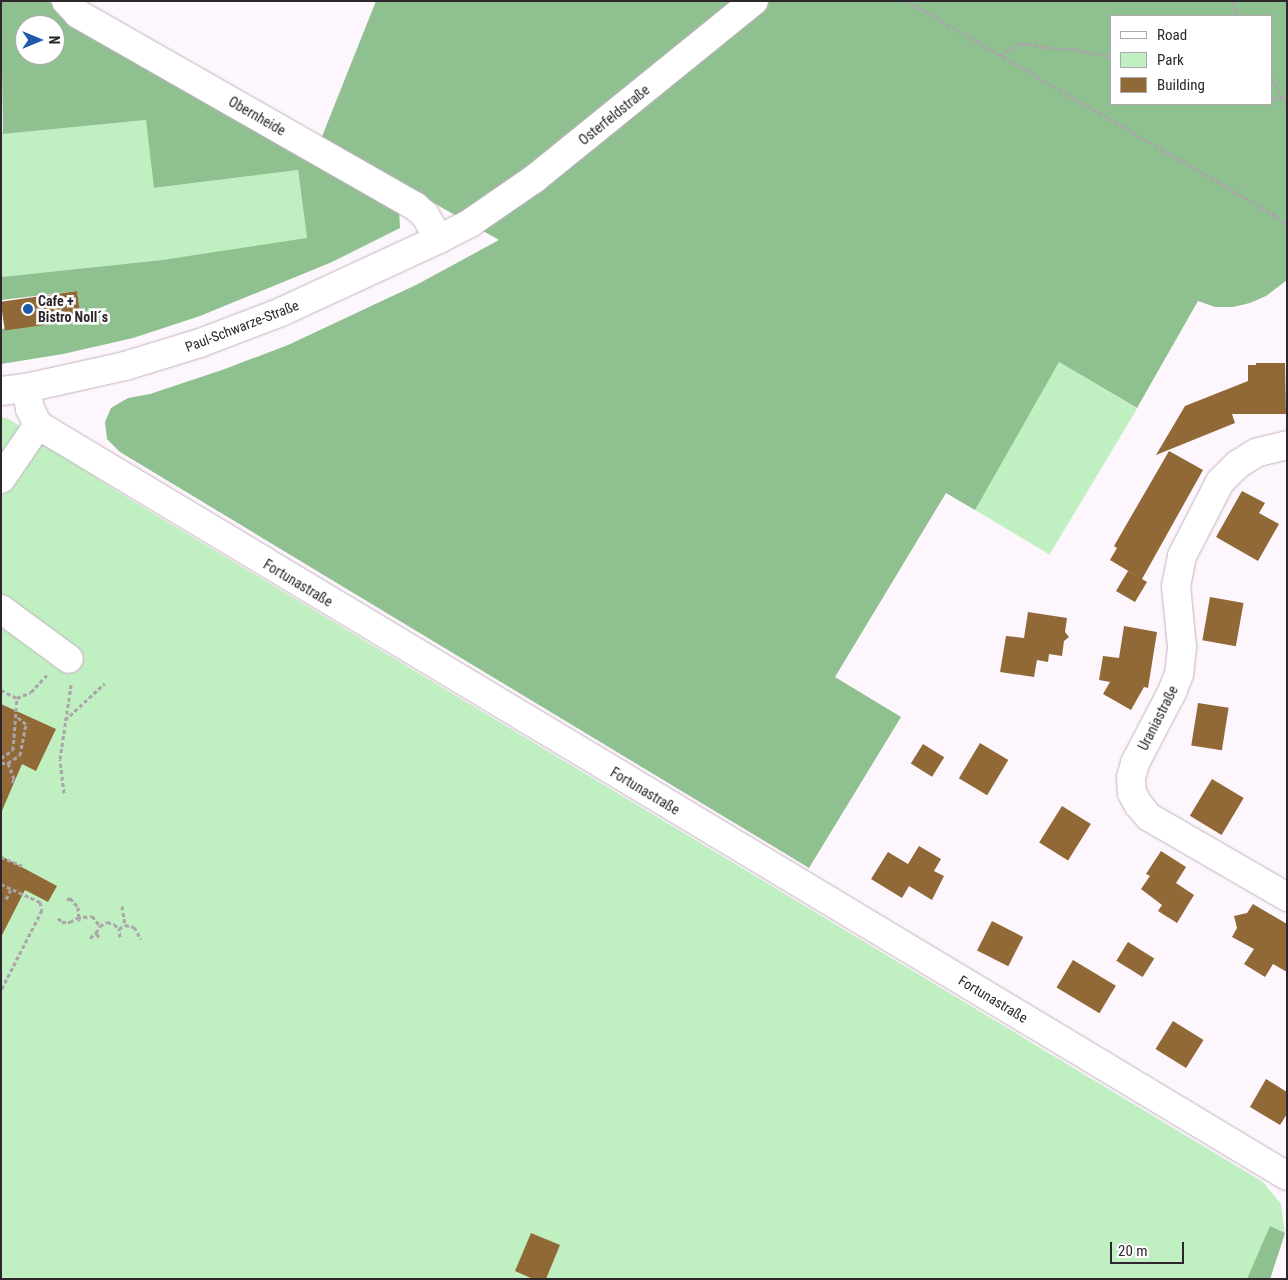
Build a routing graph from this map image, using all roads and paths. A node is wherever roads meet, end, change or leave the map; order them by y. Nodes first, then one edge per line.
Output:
1 (66, 1) edge
2 (754, 1) edge
3 (907, 1) edge
4 (1232, 1) edge
5 (1239, 15) edge
6 (1000, 55) junction
7 (1110, 57) edge
8 (1273, 80) edge
9 (1287, 97) edge
10 (1282, 98) junction
11 (1273, 99) edge
12 (1287, 106) edge
13 (470, 223) joint
14 (1287, 225) edge
15 (439, 239) junction
16 (13, 390) edge
17 (38, 425) junction
18 (1287, 445) edge
19 (1, 479) edge
20 (1, 610) edge
21 (66, 664) junction
22 (105, 684) dead end
23 (1, 690) edge
24 (17, 698) junction
25 (15, 715) junction
26 (64, 720) junction
27 (1, 758) edge
28 (8, 763) junction
29 (1, 764) edge
30 (12, 784) dead end
31 (64, 793) dead end
32 (1, 857) edge
33 (22, 866) dead end
34 (1, 884) edge
35 (11, 888) junction
36 (1287, 897) edge
37 (6, 899) dead end
38 (67, 900) dead end
39 (122, 906) dead end
40 (58, 918) dead end
41 (78, 919) junction
42 (125, 925) junction
43 (100, 926) junction
44 (119, 929) junction
45 (96, 933) junction
46 (99, 937) dead end
47 (120, 937) dead end
48 (90, 938) dead end
49 (141, 939) dead end
50 (1, 990) edge
51 (1287, 1176) edge

1 - 15 street, Obernheide
2 - 13 street, Osterfeldstraße
3 - 6 path
4 - 5 path
6 - 7 path
6 - 14 path
8 - 10 path
9 - 10 path
10 - 11 path
10 - 12 path
13 - 15 street, Paul-Schwarze-Straße
15 - 16 street, Paul-Schwarze-Straße
16 - 17 street
17 - 19 street
17 - 51 street, Fortunastraße
18 - 36 street, Uraniastraße
20 - 21 street
21 - 24 path
21 - 26 path
22 - 26 path
23 - 24 path
24 - 25 path
25 - 27 path
25 - 28 path
26 - 31 path
28 - 29 path
28 - 30 path
32 - 33 path
34 - 35 path
35 - 37 path
35 - 50 path
38 - 41 path
39 - 42 path
40 - 41 path
41 - 43 path
42 - 44 path
42 - 49 path
43 - 44 path
43 - 45 path
44 - 47 path
45 - 46 path
45 - 48 path

